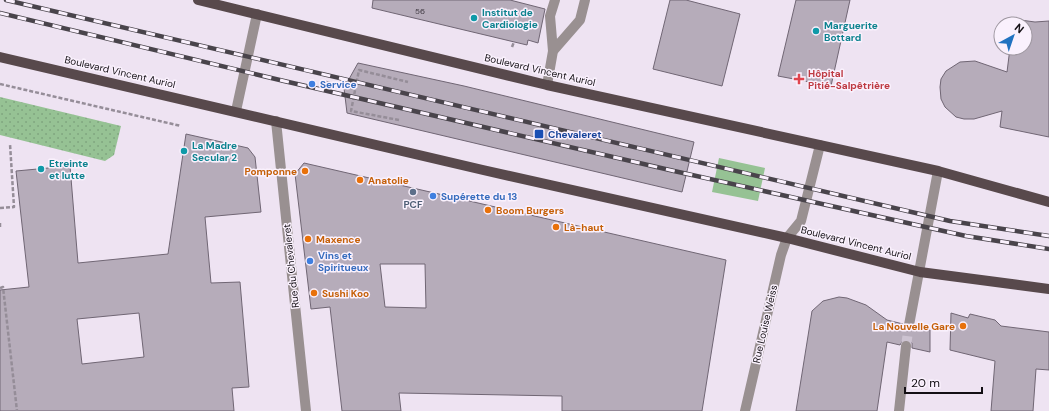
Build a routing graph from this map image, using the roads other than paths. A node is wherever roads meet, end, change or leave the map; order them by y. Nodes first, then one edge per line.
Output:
1 (198, 0) edge
2 (555, 0) edge
3 (585, 0) edge
4 (232, 4) edge
5 (257, 14) junction
6 (553, 51) junction
7 (0, 56) edge
8 (547, 85) junction
9 (236, 112) junction
10 (276, 121) junction
11 (820, 145) junction
12 (938, 172) junction
13 (1049, 202) edge
14 (787, 238) junction
15 (920, 272) junction
16 (1049, 289) edge
17 (909, 325) tunnel mouth
18 (906, 346) tunnel mouth
19 (306, 411) edge
20 (744, 411) edge
21 (899, 411) edge

1 - 4 main road, Boulevard Vincent Auriol
2 - 6 street
3 - 6 street
4 - 5 main road, Boulevard Vincent Auriol
5 - 8 main road, Boulevard Vincent Auriol
5 - 9 street
6 - 8 street
7 - 9 main road, Boulevard Vincent Auriol
8 - 11 main road, Boulevard Vincent Auriol
9 - 10 main road, Boulevard Vincent Auriol
10 - 14 main road, Boulevard Vincent Auriol
10 - 19 street, Rue du Chevaleret
11 - 12 main road, Boulevard Vincent Auriol
11 - 14 street, Boulevard Vincent Auriol
12 - 13 main road, Boulevard Vincent Auriol
12 - 15 street, Boulevard Vincent Auriol
14 - 15 main road, Boulevard Vincent Auriol
14 - 20 street, Rue Louise Weiss
15 - 16 main road, Boulevard Vincent Auriol
15 - 17 street
18 - 21 street

